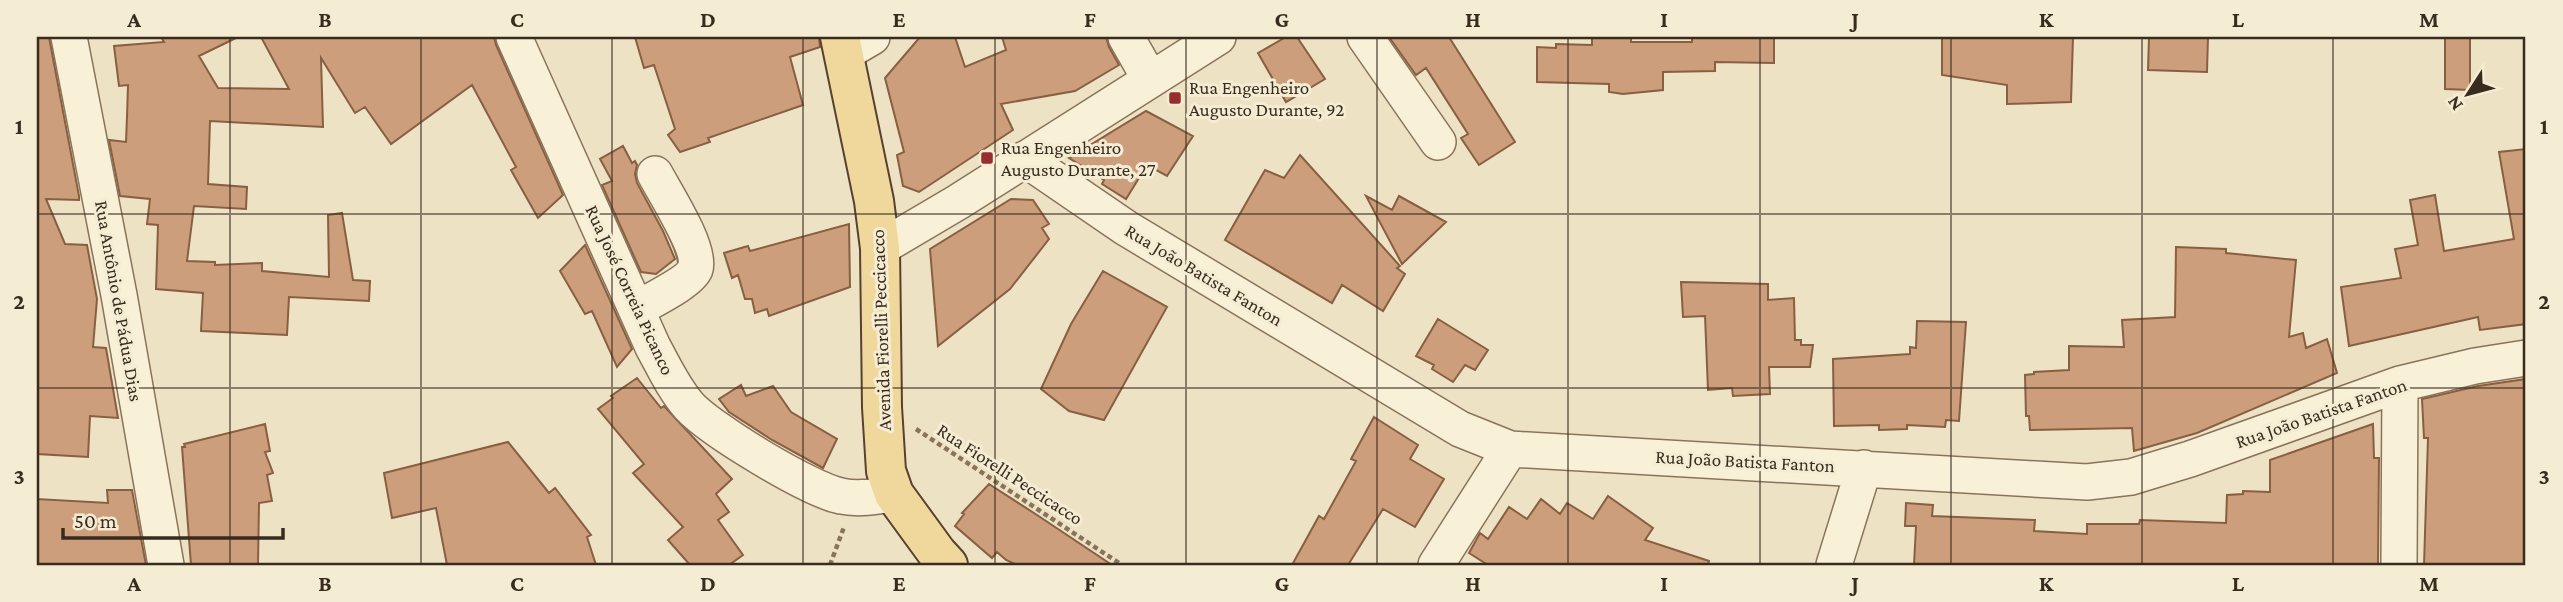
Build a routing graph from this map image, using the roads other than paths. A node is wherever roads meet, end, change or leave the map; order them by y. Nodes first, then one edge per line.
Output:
1 (69, 37) edge
2 (514, 37) edge
3 (1126, 37) edge
4 (1218, 37) edge
5 (1365, 37) edge
6 (852, 43) edge
7 (1150, 79) junction
8 (1438, 142) dead end
9 (1026, 159) junction
10 (655, 174) dead end
11 (880, 248) junction
12 (637, 309) junction
13 (2526, 358) edge
14 (2400, 384) junction
15 (1510, 449) junction
16 (1864, 468) junction
17 (894, 494) junction
18 (166, 565) edge
19 (948, 565) edge
20 (1436, 565) edge
21 (1834, 565) edge
22 (2399, 565) edge

1 - 18 street, Rua Antônio de Pádua Dias
2 - 12 street, Rua José Correia Picanco
3 - 7 street
4 - 7 street
5 - 8 street
6 - 11 main road, Avenida Fiorelli Peccicacco
7 - 9 street
9 - 11 street
9 - 15 street, Rua João Batista Fanton
10 - 12 street
11 - 17 main road, Avenida Fiorelli Peccicacco
12 - 17 street, Rua José Correia Picanco
13 - 14 street, Rua João Batista Fanton
14 - 16 street, Rua João Batista Fanton
14 - 22 street
15 - 16 street, Rua João Batista Fanton
15 - 20 street
16 - 21 street
17 - 19 main road, Avenida Fiorelli Peccicacco

